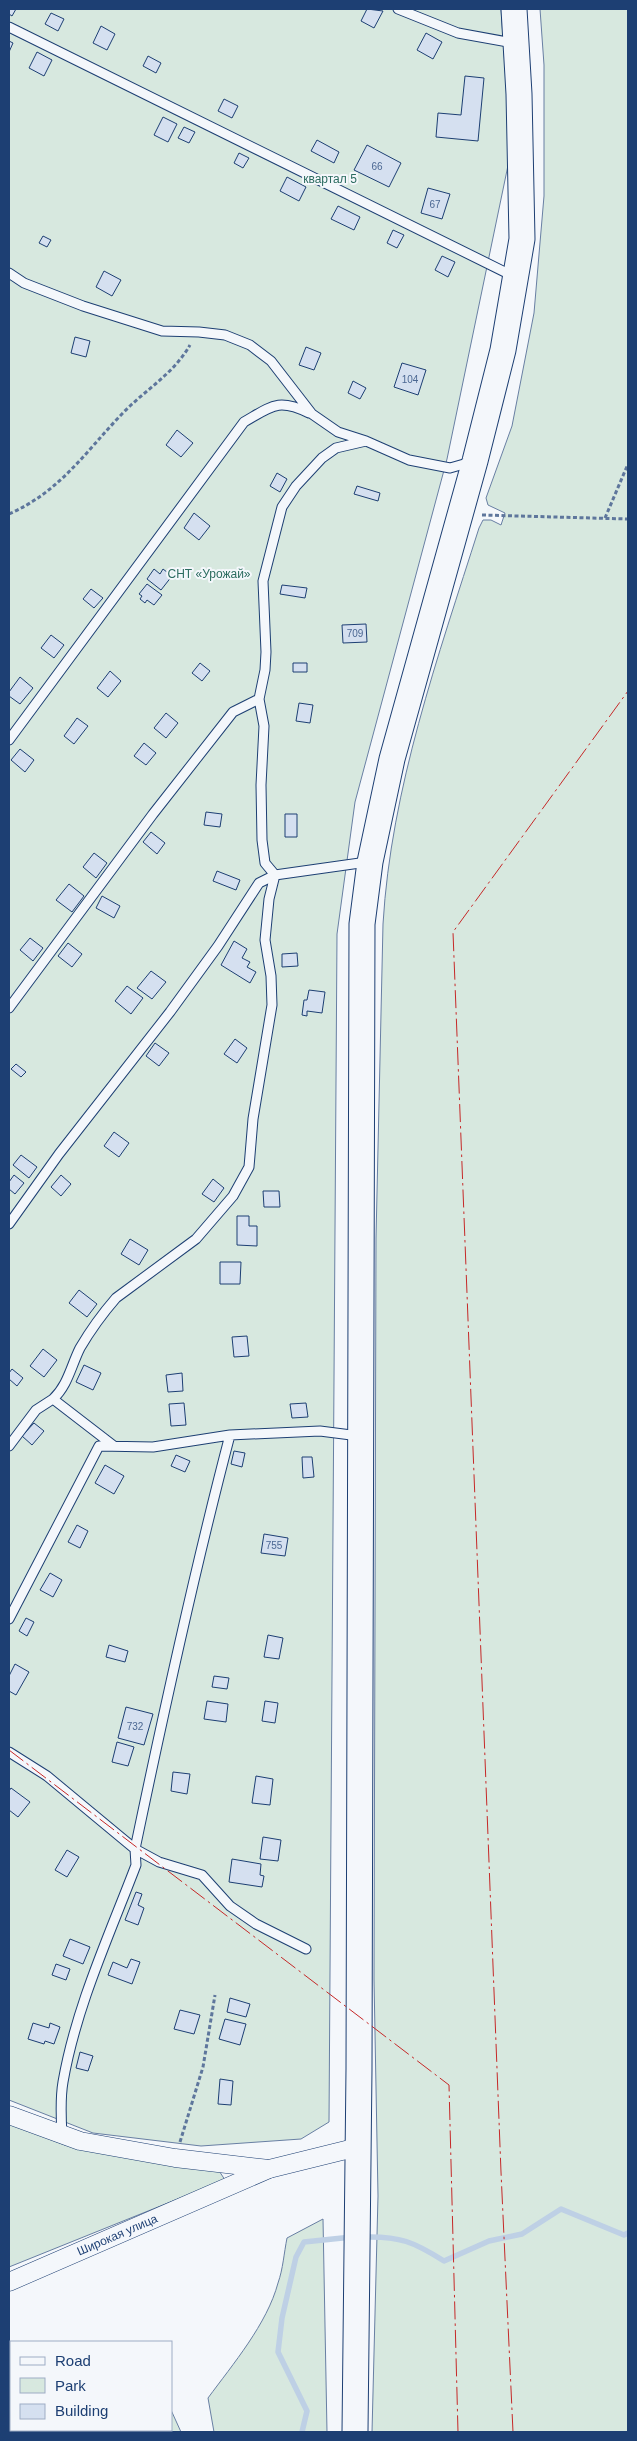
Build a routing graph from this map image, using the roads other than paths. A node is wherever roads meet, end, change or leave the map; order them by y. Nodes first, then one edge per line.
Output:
1 (398, 9) edge
2 (514, 9) edge
3 (9, 27) edge
4 (516, 43) junction
5 (9, 273) edge
6 (516, 277) junction
7 (312, 414) junction
8 (366, 441) junction
9 (475, 461) junction
10 (259, 699) junction
11 (9, 740) edge
12 (370, 862) junction
13 (275, 875) junction
14 (9, 1008) edge
15 (9, 1224) edge
16 (53, 1399) junction
17 (230, 1435) junction
18 (360, 1436) junction
19 (9, 1446) edge
20 (115, 1446) junction
21 (9, 1619) edge
22 (9, 1752) edge
23 (135, 1848) junction
24 (306, 1949) dead end
25 (9, 2114) edge
26 (62, 2135) junction
27 (358, 2147) junction
28 (268, 2169) junction
29 (9, 2282) edge
30 (355, 2432) edge

1 - 4 lane
2 - 4 street
3 - 6 lane
4 - 6 street
5 - 7 lane
6 - 9 street
7 - 8 lane
7 - 11 lane
8 - 9 lane
8 - 10 lane
9 - 12 street
10 - 13 lane
10 - 14 lane
12 - 13 lane
12 - 18 street
13 - 15 lane
13 - 16 lane
16 - 19 lane
16 - 20 lane
17 - 18 lane
17 - 20 lane
17 - 23 lane
18 - 27 street
20 - 21 lane
22 - 23 lane
23 - 24 lane
23 - 26 lane
25 - 26 street
26 - 28 street
27 - 28 street
27 - 30 street
28 - 29 street, Широкая улица

